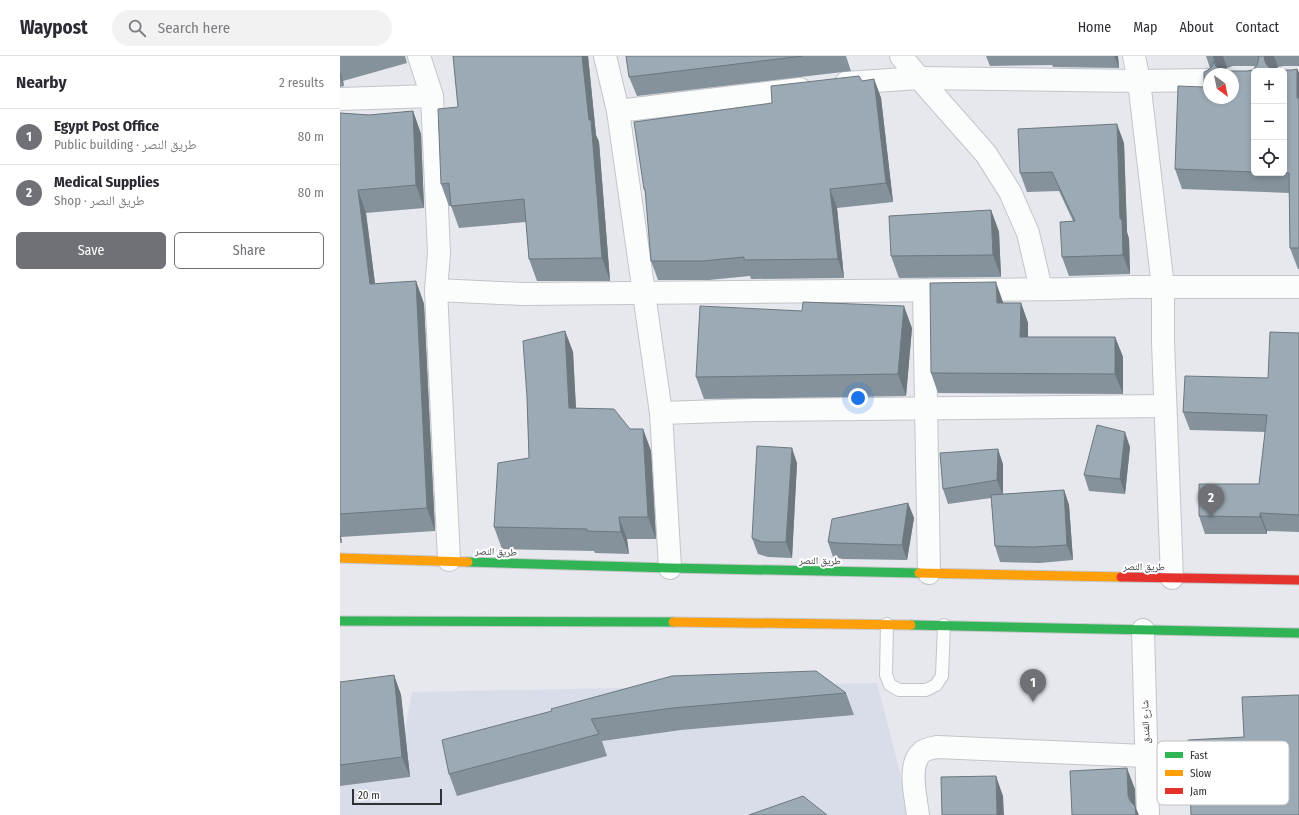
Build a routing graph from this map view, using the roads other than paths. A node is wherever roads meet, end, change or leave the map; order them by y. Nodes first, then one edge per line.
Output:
1 (419, 56) edge
2 (605, 56) edge
3 (901, 56) edge
4 (1134, 56) edge
5 (919, 78) junction
6 (1203, 80) edge
7 (1139, 81) junction
8 (432, 96) junction
9 (340, 99) edge
10 (618, 111) junction
11 (1162, 287) junction
12 (1299, 287) edge
13 (1041, 289) junction
14 (436, 290) junction
15 (924, 290) junction
16 (643, 294) junction
17 (1165, 406) junction
18 (926, 409) junction
19 (661, 413) junction
20 (340, 558) edge
21 (449, 560) junction
22 (670, 568) junction
23 (929, 573) junction
24 (1172, 578) junction
25 (1299, 580) edge
26 (340, 621) edge
27 (886, 624) junction
28 (944, 625) junction
29 (1143, 630) junction
30 (1299, 634) edge
31 (1146, 756) junction
32 (918, 815) edge
33 (1148, 815) edge

1 - 8 street
2 - 10 street
3 - 5 street
4 - 7 street
5 - 7 street
5 - 10 street
5 - 13 street
6 - 7 street
7 - 11 street
8 - 9 street
8 - 14 street
10 - 16 street
11 - 12 street
11 - 13 street
11 - 17 street
13 - 15 street
14 - 16 street
14 - 21 street
15 - 16 street
15 - 18 street
16 - 19 street
17 - 18 street
17 - 24 street
18 - 19 street
18 - 23 street
19 - 22 street
20 - 21 main road, طريق النصر
21 - 22 main road, طريق النصر
22 - 23 main road, طريق النصر
23 - 24 main road, طريق النصر
24 - 25 main road, طريق النصر
26 - 27 main road
27 - 28 main road
27 - 28 lane
28 - 29 main road
29 - 30 main road
29 - 31 street, شارع الفندق
31 - 32 street
31 - 33 street, شارع الفندق

